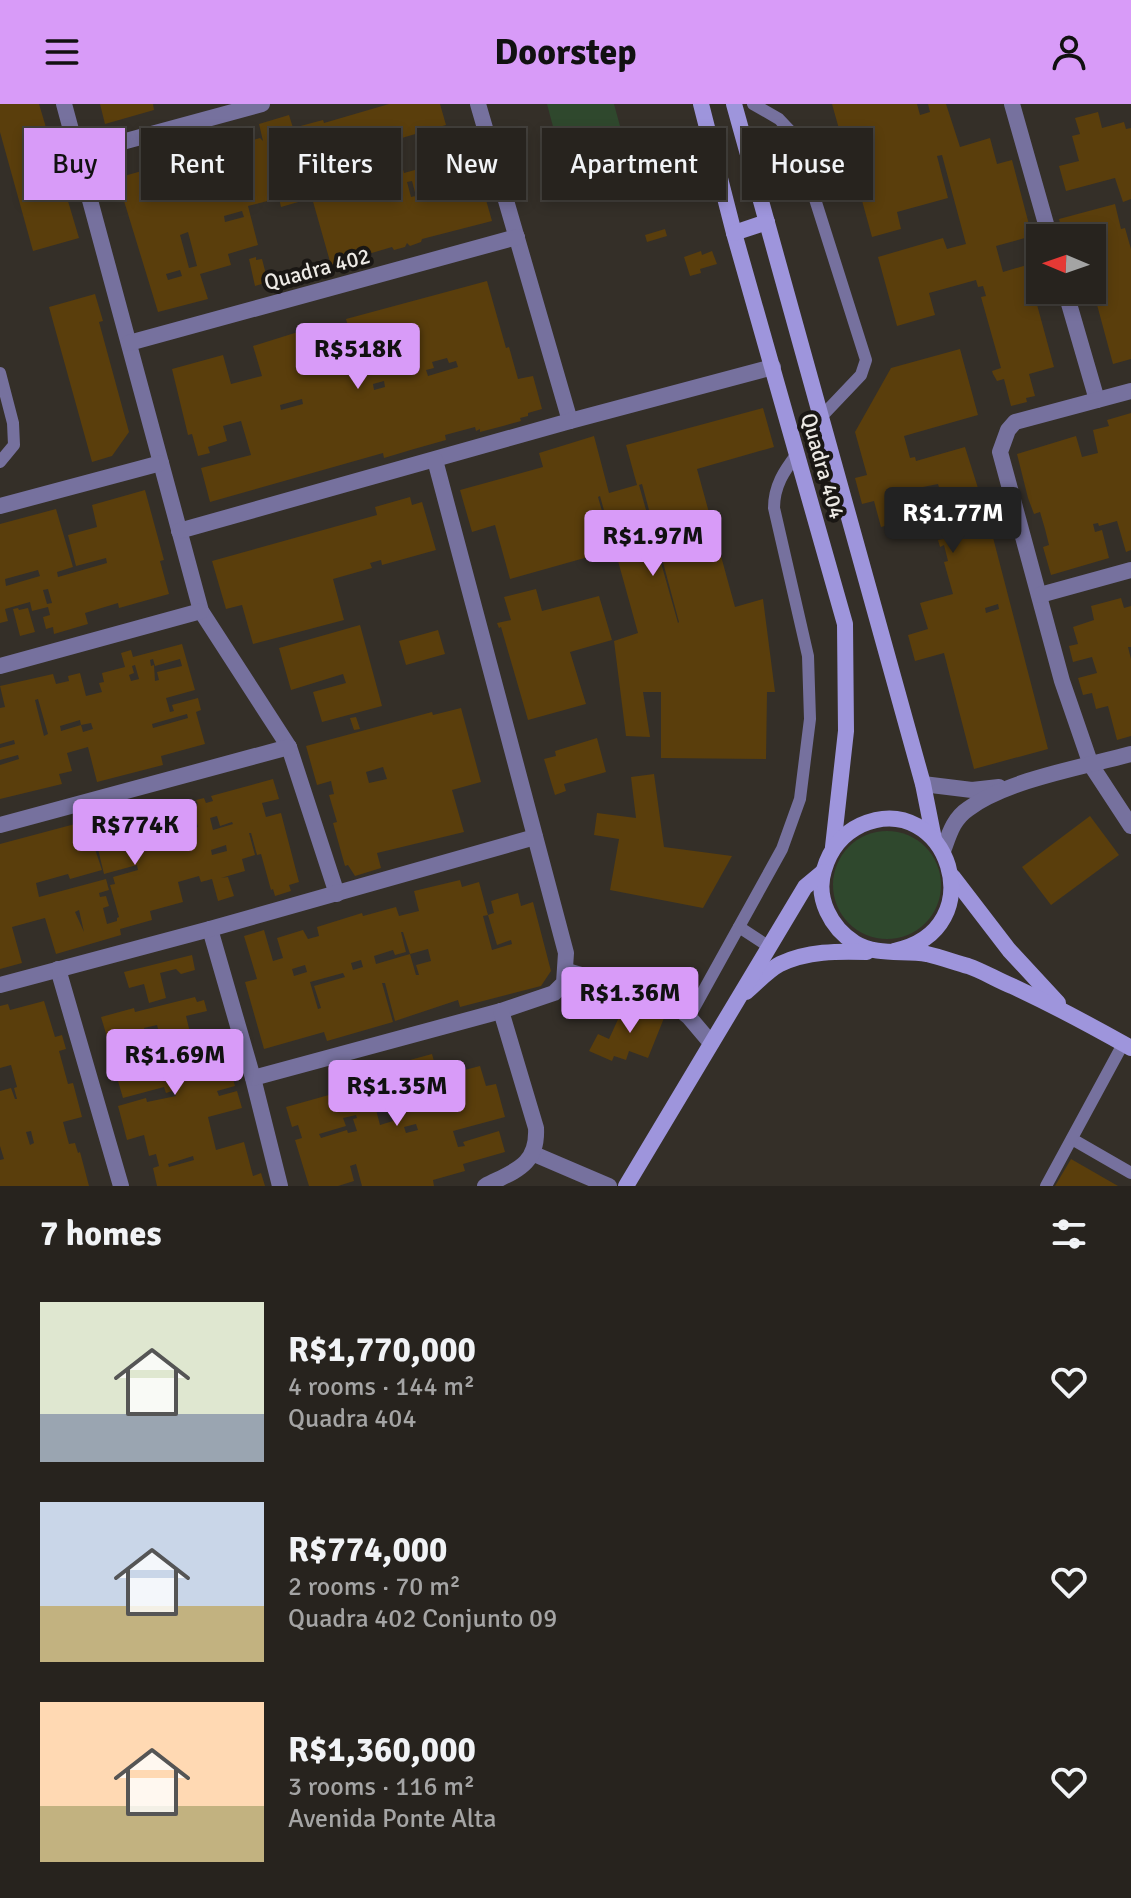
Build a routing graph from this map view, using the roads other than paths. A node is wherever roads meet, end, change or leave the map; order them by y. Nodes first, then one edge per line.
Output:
1 (64, 104) edge
2 (262, 104) edge
3 (478, 104) edge
4 (701, 104) edge
5 (734, 104) edge
6 (753, 104) edge
7 (1012, 104) edge
8 (71, 128) edge
9 (125, 141) edge
10 (90, 200) edge
11 (767, 222) junction
12 (1046, 224) edge
13 (734, 233) junction
14 (517, 237) junction
15 (1069, 304) edge
16 (129, 343) junction
17 (773, 367) junction
18 (0, 373) edge
19 (1131, 391) edge
20 (1097, 400) junction
21 (822, 416) junction
22 (570, 421) junction
23 (797, 454) junction
24 (435, 460) junction
25 (0, 462) edge
26 (161, 463) junction
27 (0, 506) edge
28 (179, 531) junction
29 (1131, 570) edge
30 (1040, 595) junction
31 (201, 611) junction
32 (0, 666) edge
33 (289, 747) junction
34 (1131, 754) edge
35 (1091, 765) junction
36 (923, 784) junction
37 (1020, 785) junction
38 (0, 825) edge
39 (1131, 826) edge
40 (535, 837) junction
41 (939, 845) junction
42 (833, 847) junction
43 (823, 872) junction
44 (952, 877) junction
45 (337, 894) junction
46 (739, 927) junction
47 (210, 929) junction
48 (768, 946) junction
49 (886, 951) junction
50 (58, 969) junction
51 (567, 971) junction
52 (0, 985) edge
53 (738, 998) junction
54 (1065, 1010) junction
55 (501, 1011) junction
56 (689, 1017) junction
57 (711, 1043) junction
58 (1127, 1046) edge
59 (253, 1078) junction
60 (1072, 1139) junction
61 (534, 1154) junction
62 (1131, 1173) edge
63 (121, 1186) edge
64 (280, 1186) edge
65 (485, 1186) edge
66 (609, 1186) edge
67 (626, 1186) edge
68 (1046, 1186) edge

1 - 8 street
2 - 9 street
3 - 14 street
4 - 13 main road, Quadra 404
5 - 11 main road
6 - 21 lane
7 - 12 street
10 - 16 street
11 - 13 main road
11 - 21 main road
13 - 17 main road, Quadra 404
14 - 16 street, Quadra 402
14 - 22 street
15 - 20 street
16 - 26 street
17 - 22 street
17 - 23 main road, Quadra 404
18 - 25 lane
19 - 20 street
20 - 30 street
21 - 36 main road
22 - 24 street
23 - 42 main road, Quadra 404
23 - 46 lane
24 - 28 street
24 - 40 street
26 - 27 street
26 - 28 street
28 - 31 street
29 - 30 street
30 - 35 street
31 - 32 street
31 - 33 street
33 - 38 street
33 - 45 street
34 - 35 street
35 - 37 street
35 - 39 street
36 - 37 street
36 - 41 main road
37 - 41 street
40 - 45 street
40 - 51 street
41 - 42 main road
41 - 44 main road
42 - 43 main road
43 - 48 main road
43 - 49 main road
44 - 49 main road
44 - 54 main road
45 - 47 street
46 - 48 lane
46 - 56 lane
47 - 50 street
47 - 59 street
48 - 53 main road
49 - 53 main road
49 - 54 main road
50 - 52 street
50 - 63 street
51 - 55 street
51 - 56 street
53 - 57 main road
54 - 58 main road
55 - 59 street
55 - 61 street
56 - 57 street
57 - 67 main road
58 - 60 lane
59 - 64 street
60 - 62 lane
60 - 68 lane
61 - 65 street
61 - 66 street

